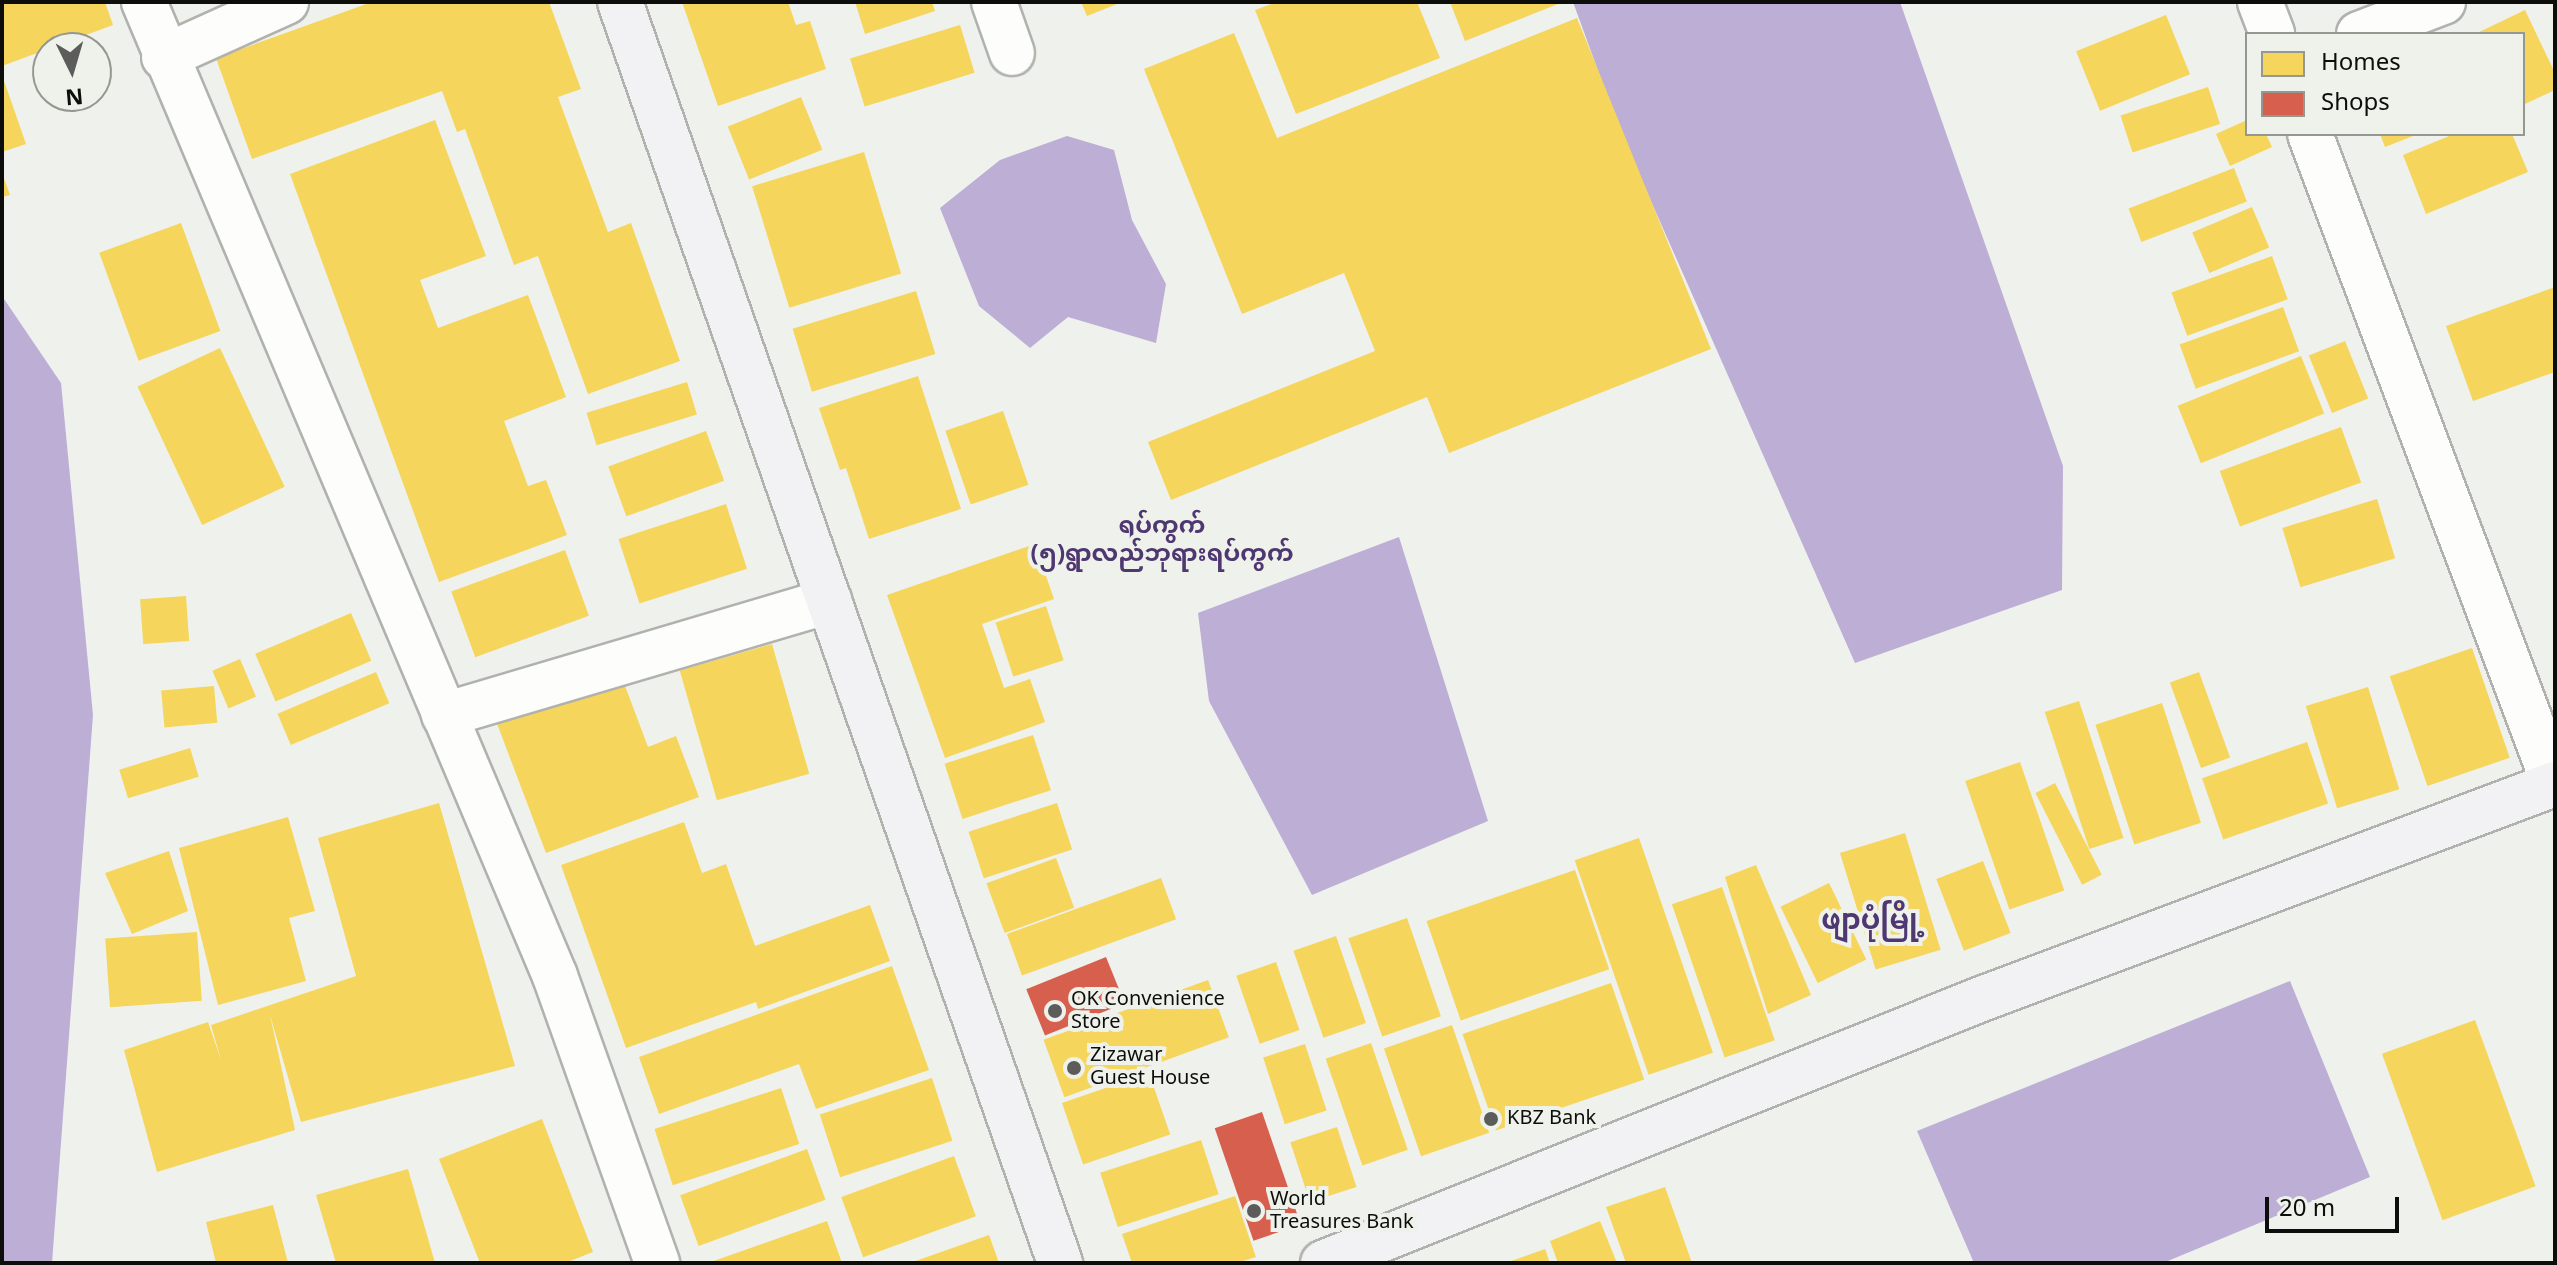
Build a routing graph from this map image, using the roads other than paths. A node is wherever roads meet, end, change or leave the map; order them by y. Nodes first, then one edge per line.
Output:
1 (144, 2) edge
2 (286, 2) edge
3 (620, 2) edge
4 (994, 2) edge
5 (2260, 2) edge
6 (2443, 2) edge
7 (2271, 32) edge
8 (2364, 32) edge
9 (1012, 53) dead end
10 (164, 57) junction
11 (2311, 136) edge
12 (829, 601) junction
13 (444, 715) junction
14 (2555, 784) edge
15 (657, 1263) edge
16 (1060, 1263) edge
17 (1323, 1263) edge

1 - 10 street
2 - 10 street
3 - 12 main road
4 - 9 street
5 - 7 street
6 - 8 street
10 - 13 street
11 - 14 street
12 - 13 street
12 - 16 main road
13 - 15 street
14 - 17 main road

